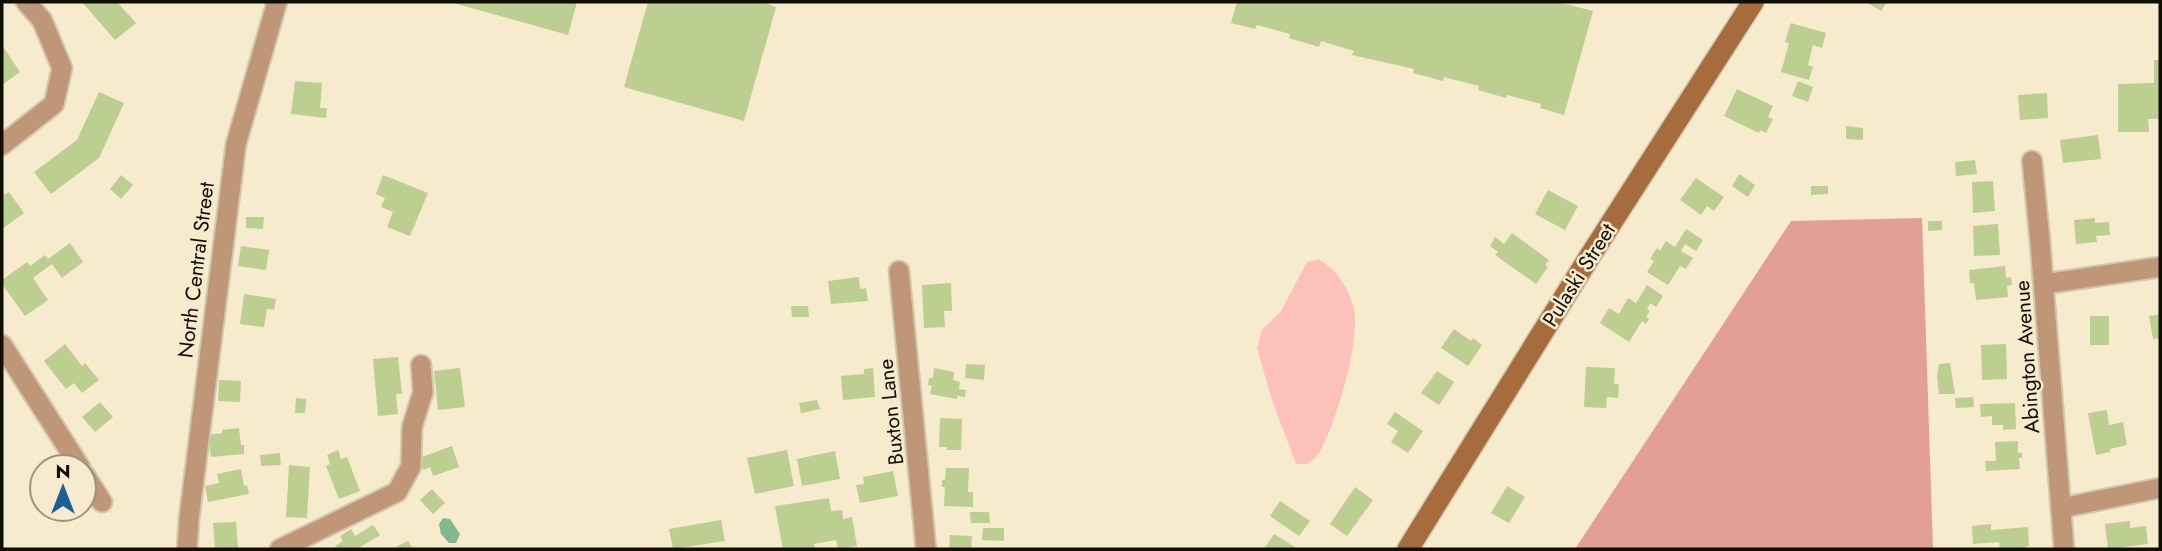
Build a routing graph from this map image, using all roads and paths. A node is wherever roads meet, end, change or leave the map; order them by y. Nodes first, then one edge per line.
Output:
1 (26, 2) edge
2 (277, 2) edge
3 (1753, 2) edge
4 (2, 145) edge
5 (2032, 160) dead end
6 (2160, 267) edge
7 (899, 271) dead end
8 (2044, 284) junction
9 (2, 345) edge
10 (421, 365) dead end
11 (70, 453) edge
12 (2160, 488) edge
13 (98, 496) edge
14 (102, 502) dead end
15 (2061, 508) junction
16 (187, 549) edge
17 (280, 549) edge
18 (926, 549) edge
19 (1408, 549) edge
20 (2064, 549) edge

1 - 4 street
2 - 16 street, North Central Street
3 - 19 main road, Pulaski Street
5 - 8 street, Abington Avenue
6 - 8 street
7 - 18 street, Buxton Lane
8 - 15 street, Abington Avenue
9 - 11 street
10 - 17 street
12 - 15 street
13 - 14 street
15 - 20 street, Abington Avenue

